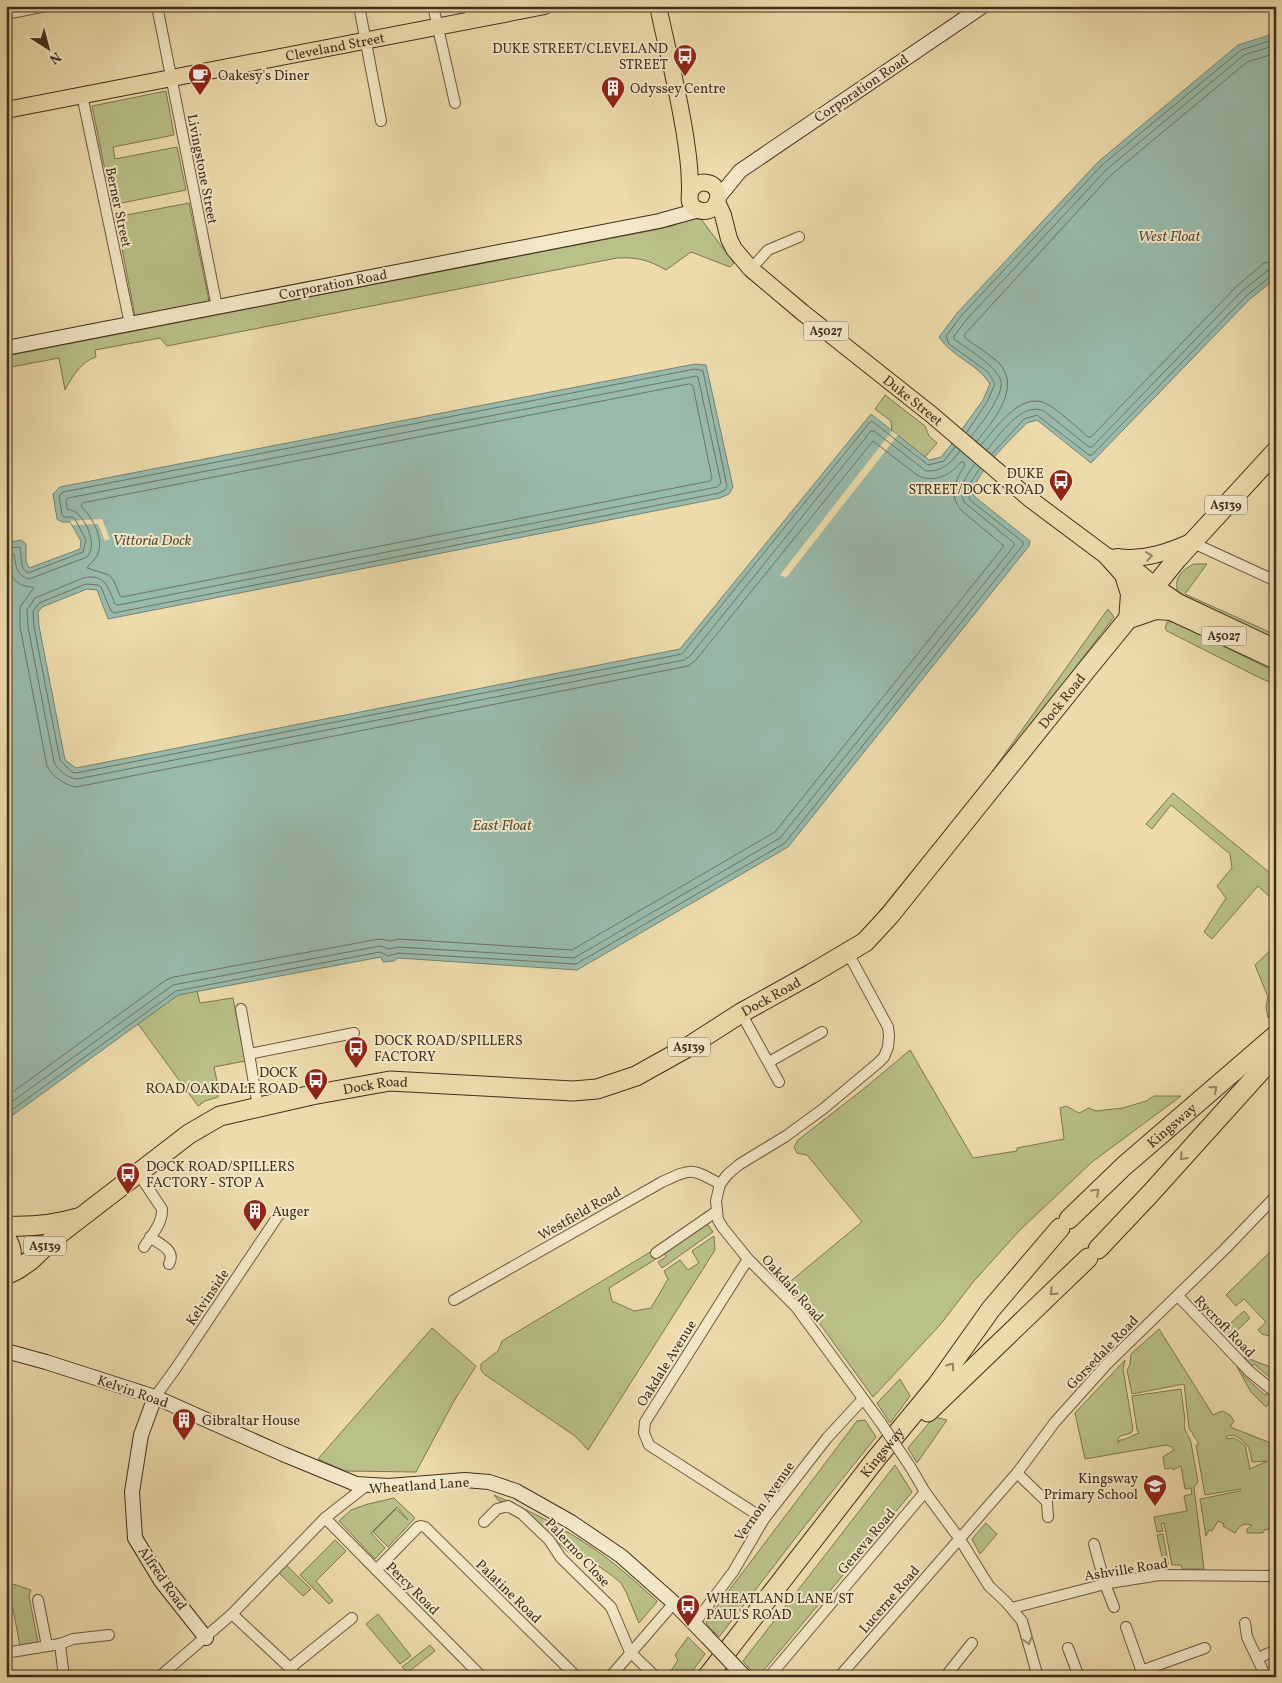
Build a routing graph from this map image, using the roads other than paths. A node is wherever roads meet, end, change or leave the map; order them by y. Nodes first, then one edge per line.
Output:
1 (46, 6) edge
2 (156, 6) edge
3 (359, 6) edge
4 (433, 6) edge
5 (545, 6) edge
6 (658, 6) edge
7 (983, 6) edge
8 (506, 10) edge
9 (470, 13) edge
10 (6, 14) edge
11 (437, 27) junction
12 (365, 40) junction
13 (171, 78) junction
14 (82, 96) junction
15 (456, 103) dead end
16 (6, 110) edge
17 (381, 120) dead end
18 (688, 150) junction
19 (740, 171) junction
20 (707, 183) junction
21 (689, 194) junction
22 (718, 200) junction
23 (701, 211) junction
24 (659, 221) junction
25 (799, 237) dead end
26 (729, 239) junction
27 (751, 269) junction
28 (217, 307) junction
29 (130, 324) junction
30 (6, 348) edge
31 (1276, 452) edge
32 (1191, 542) junction
33 (1105, 555) junction
34 (1177, 559) junction
35 (1123, 575) junction
36 (1276, 581) edge
37 (1151, 591) junction
38 (1175, 607) junction
39 (1126, 621) junction
40 (1276, 648) edge
41 (1276, 661) edge
42 (848, 952) junction
43 (241, 1009) dead end
44 (742, 1013) junction
45 (1276, 1023) edge
46 (822, 1032) dead end
47 (354, 1034) dead end
48 (1276, 1035) edge
49 (248, 1054) junction
50 (1276, 1054) edge
51 (769, 1062) junction
52 (1276, 1065) edge
53 (1231, 1074) junction
54 (779, 1082) dead end
55 (1245, 1088) junction
56 (258, 1106) junction
57 (138, 1173) junction
58 (720, 1184) junction
59 (1276, 1196) edge
60 (717, 1211) junction
61 (280, 1213) dead end
62 (83, 1216) junction
63 (6, 1226) edge
64 (150, 1237) junction
65 (6, 1238) edge
66 (144, 1247) dead end
67 (656, 1253) dead end
68 (748, 1259) junction
69 (168, 1264) dead end
70 (6, 1274) edge
71 (1178, 1296) junction
72 (454, 1300) dead end
73 (6, 1351) edge
74 (1276, 1393) edge
75 (156, 1397) junction
76 (863, 1399) junction
77 (1017, 1473) junction
78 (367, 1485) junction
79 (925, 1492) junction
80 (1048, 1517) dead end
81 (325, 1518) junction
82 (764, 1519) junction
83 (484, 1522) dead end
84 (959, 1538) junction
85 (1094, 1544) dead end
86 (376, 1570) junction
87 (1276, 1576) edge
88 (1105, 1584) junction
89 (38, 1600) dead end
90 (674, 1603) junction
91 (1114, 1607) dead end
92 (1012, 1608) junction
93 (232, 1614) junction
94 (352, 1618) dead end
95 (1245, 1623) dead end
96 (694, 1624) junction
97 (1126, 1627) dead end
98 (109, 1636) dead end
99 (206, 1638) junction
100 (972, 1643) dead end
101 (60, 1644) junction
102 (47, 1646) junction
103 (1068, 1648) dead end
104 (1205, 1648) dead end
105 (1276, 1650) edge
106 (11, 1652) dead end
107 (630, 1652) junction
108 (1258, 1658) junction
109 (290, 1668) junction
110 (1142, 1674) edge
111 (64, 1677) edge
112 (159, 1677) edge
113 (297, 1677) edge
114 (482, 1677) edge
115 (577, 1677) edge
116 (610, 1677) edge
117 (656, 1677) edge
118 (707, 1677) edge
119 (721, 1677) edge
120 (745, 1677) edge
121 (769, 1677) edge
122 (839, 1677) edge
123 (945, 1677) edge
124 (1038, 1677) edge
125 (1079, 1677) edge
126 (1266, 1677) edge

1 - 10 street
2 - 13 street, Livingstone Street
3 - 12 street
4 - 11 street
5 - 8 main road, Cleveland Street
6 - 18 main road
7 - 19 main road, Corporation Road
8 - 9 main road, Cleveland Street
9 - 11 main road, Cleveland Street
11 - 12 main road, Cleveland Street
11 - 15 street
12 - 13 main road, Cleveland Street
12 - 17 street
13 - 14 main road, Cleveland Street
13 - 28 street, Livingstone Street
14 - 16 main road, Cleveland Street
14 - 29 street, Berner Street
18 - 20 main road
18 - 21 main road
19 - 20 main road, Corporation Road
19 - 22 main road, Corporation Road
20 - 21 main road
20 - 22 main road
21 - 23 main road
21 - 24 main road, Corporation Road
22 - 23 main road
22 - 26 main road, Duke Street / A5027
23 - 24 main road, Corporation Road
23 - 26 main road, Duke Street / A5027
24 - 28 main road, Corporation Road
25 - 27 street
26 - 27 main road, Duke Street / A5027
27 - 33 main road, Duke Street / A5027
28 - 29 main road, Corporation Road
29 - 30 main road, Corporation Road
31 - 32 highway, Dock Road / A5139
33 -> 32 main road
32 - 34 highway, Dock Road / A5139
32 - 36 street
33 - 35 main road, Duke Street / A5027
33 - 37 main road, Duke Street / A5027
34 - 37 highway, Dock Road / A5139
34 - 38 main road
35 - 37 main road, Duke Street / A5027
35 - 39 main road
37 - 38 main road, A5027
37 - 39 highway, Dock Road / A5139
38 - 39 main road
38 - 40 main road, A5027
38 - 41 main road, A5027
39 - 42 highway, Dock Road / A5139
42 - 44 highway, Dock Road / A5139
42 - 58 street
43 - 49 street
44 - 51 street
44 - 56 highway, Dock Road / A5139
45 - 53 highway
46 - 51 street
47 - 49 street
48 - 53 highway, Kingsway
49 - 56 street
50 - 55 highway, Kingsway
51 - 54 street
52 - 55 highway
118 -> 53 highway, Kingsway
55 -> 119 highway, Kingsway
56 - 57 highway, Dock Road / A5139
57 - 62 highway, Dock Road / A5139
57 - 64 street
58 - 60 street, Oakdale Road
58 - 72 street, Westfield Road
59 - 71 street, Gorsedale Road
60 - 67 street
60 - 68 street, Oakdale Road
61 - 75 street, Kelvinside
62 - 63 highway, Dock Road / A5139
62 - 70 highway, Dock Road / A5139
64 - 66 street
64 - 69 street
65 - 70 highway
68 - 76 street, Oakdale Road
68 - 82 street, Oakdale Avenue
71 - 74 street, Rycroft Road
71 - 77 street, Gorsedale Road
73 - 75 main road, Kelvin Road
75 - 78 main road, Kelvin Road
75 - 99 main road, Alfred Road
76 - 79 street, Oakdale Road, bridge
76 - 82 street, Vernon Avenue
77 - 80 street
77 - 84 street, Gorsedale Road
78 - 81 street, Wheatland Lane
78 - 90 main road, Wheatland Lane
79 - 84 street, Oakdale Road
79 - 121 street, Geneva Road
81 - 86 street, Percy Road
81 - 93 street, Wheatland Lane
82 - 96 street, Vernon Avenue
83 - 107 street, Palermo Close
84 - 92 street, Oakdale Road
84 - 122 street, Lucerne Road
85 - 88 street
86 - 114 street, Percy Road
86 - 115 street, Palatine Road
87 - 88 street, Ashville Road
88 - 91 street
88 - 92 street, Ashville Road
89 - 102 street
90 - 96 main road, Wheatland Lane
90 - 107 street
92 -> 124 street, Oakdale Road
93 - 99 street, Wheatland Lane
93 - 109 street
94 - 109 street
95 - 108 street
96 - 120 main road, Wheatland Lane, bridge
97 - 110 street
98 - 101 street
99 - 112 street, Wheatland Lane
100 - 123 street
101 - 102 street
101 - 111 street
102 - 106 street
103 - 125 street
104 - 110 street
105 - 108 street
107 - 116 street
107 - 117 street
108 - 126 street
109 - 113 street

